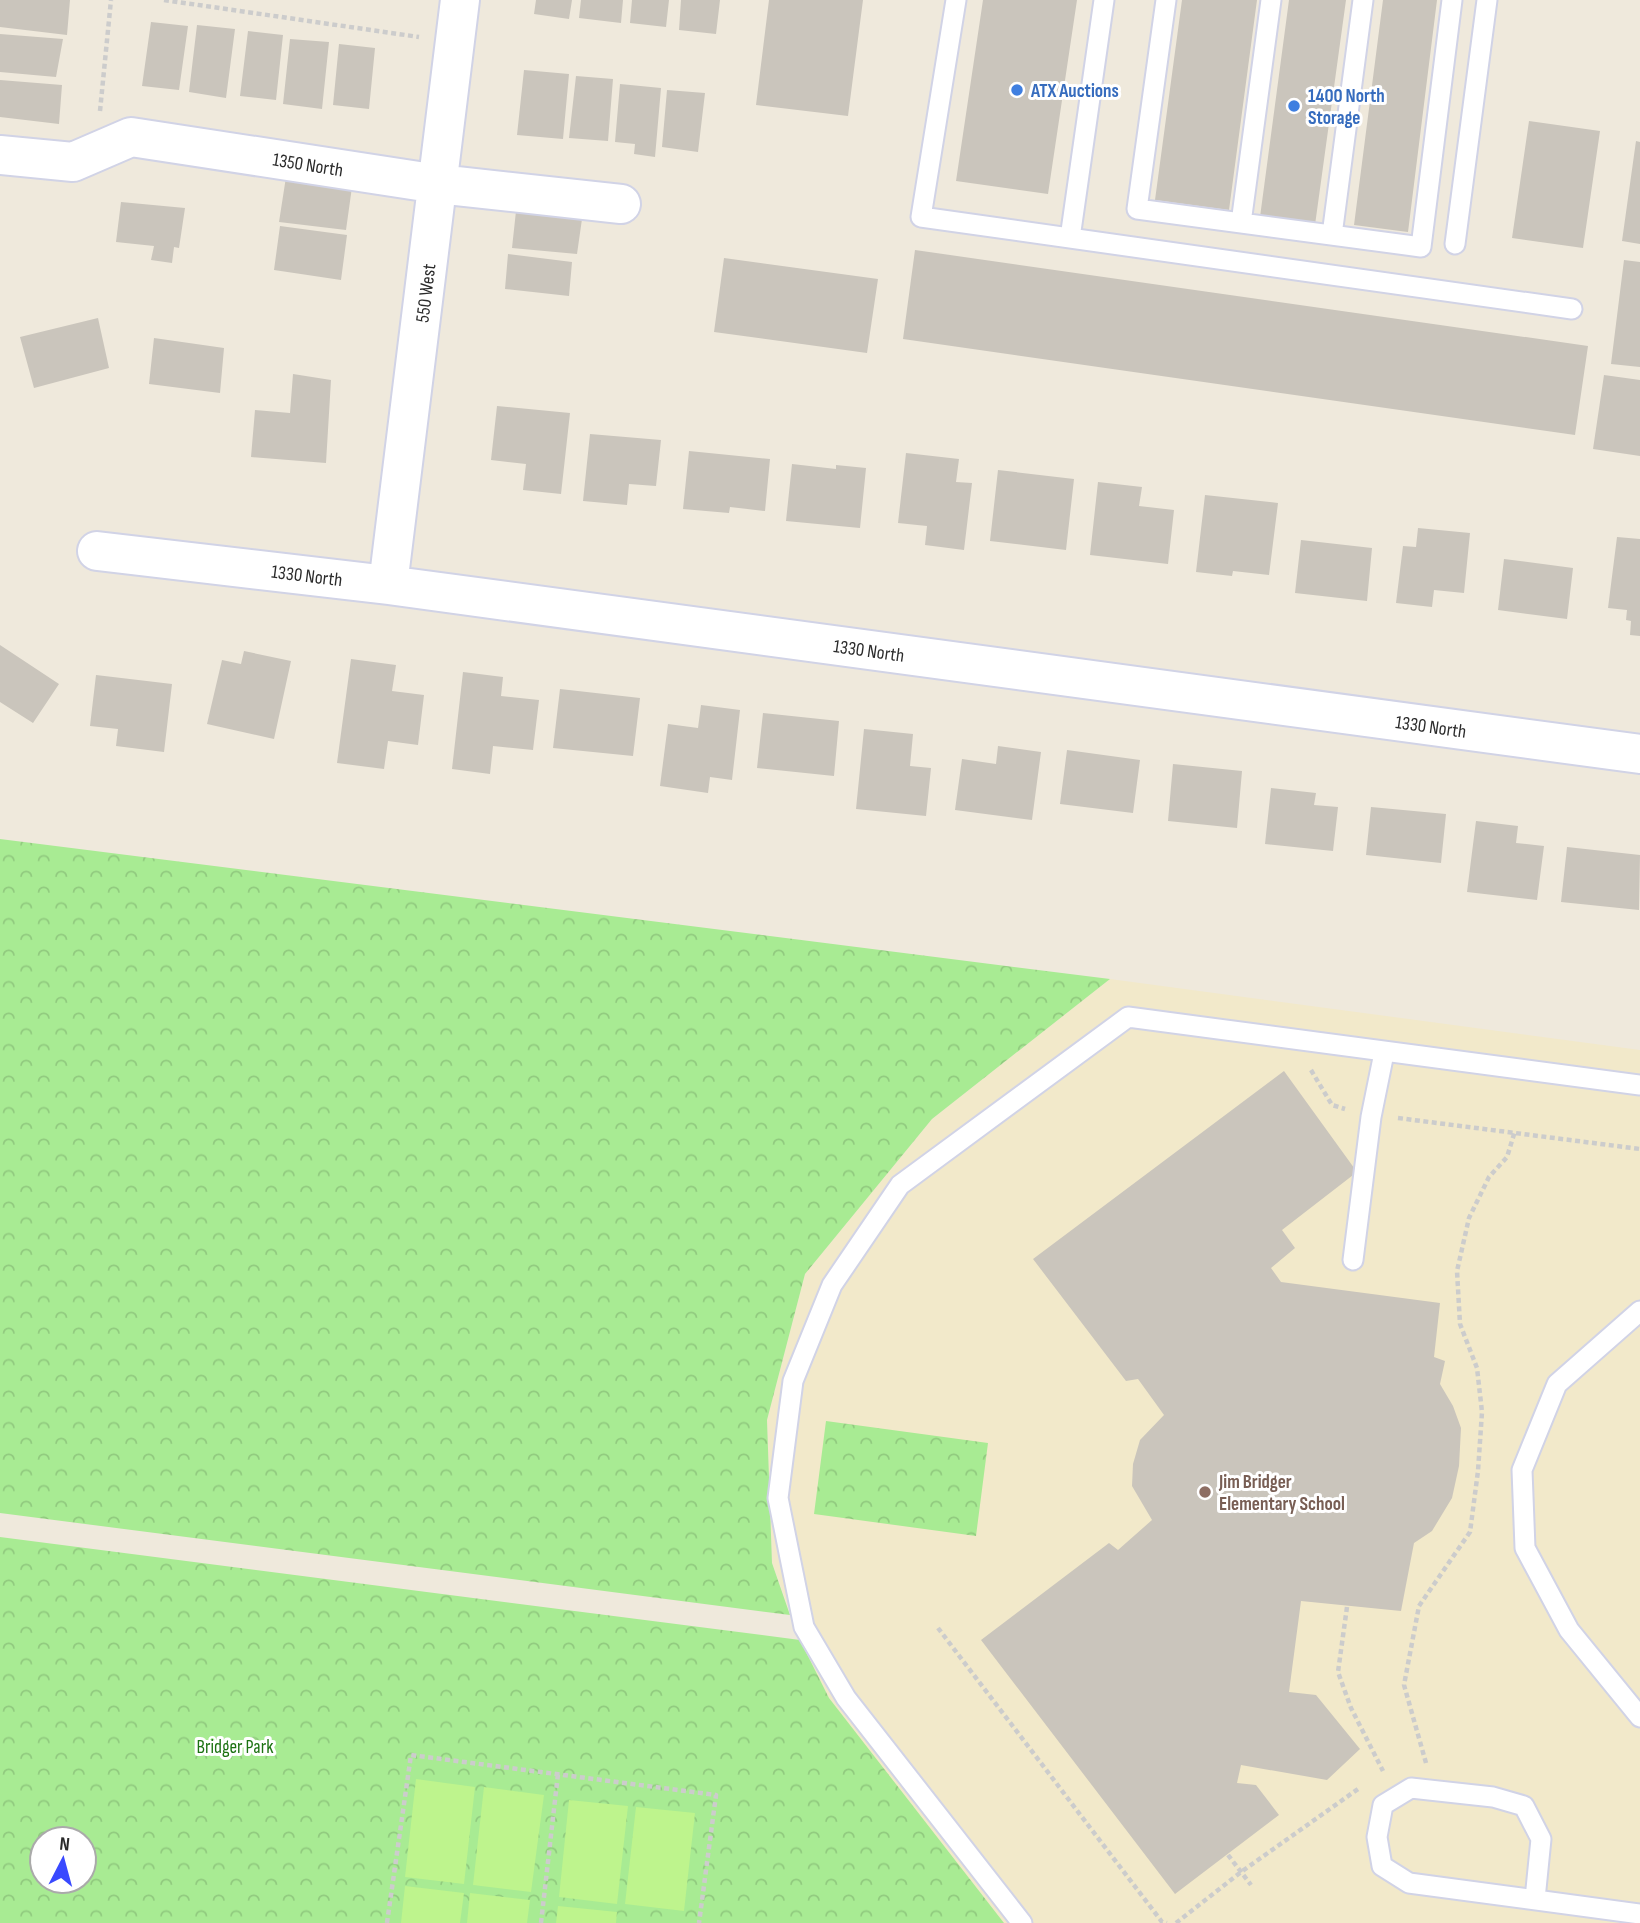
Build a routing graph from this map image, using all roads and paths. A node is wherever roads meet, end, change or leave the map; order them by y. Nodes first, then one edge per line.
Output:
1 (111, 0) edge
2 (164, 0) edge
3 (460, 0) edge
4 (956, 0) edge
5 (1104, 0) edge
6 (1166, 0) edge
7 (1271, 0) edge
8 (1363, 0) edge
9 (1452, 0) edge
10 (1487, 0) edge
11 (422, 37) dead end
12 (100, 118) dead end
13 (0, 155) edge
14 (438, 184) junction
15 (621, 204) dead end
16 (1241, 223) junction
17 (1332, 235) junction
18 (1070, 238) junction
19 (1455, 244) dead end
20 (1572, 309) dead end
21 (97, 551) dead end
22 (388, 585) junction
23 (1640, 754) edge
24 (1294, 1041) junction
25 (1384, 1053) junction
26 (1640, 1085) edge
27 (1371, 1117) junction
28 (1515, 1131) junction
29 (1640, 1149) edge
30 (1353, 1260) dead end
31 (1640, 1311) edge
32 (1347, 1607) dead end
33 (938, 1628) dead end
34 (1640, 1717) edge
35 (1427, 1767) dead end
36 (1383, 1771) dead end
37 (558, 1774) junction
38 (1362, 1786) dead end
39 (1228, 1855) dead end
40 (1241, 1872) junction
41 (1251, 1885) dead end
42 (1535, 1899) junction
43 (1640, 1914) edge
44 (387, 1923) edge
45 (541, 1923) edge
46 (699, 1923) edge
47 (1022, 1923) edge
48 (1167, 1923) edge
49 (1176, 1923) edge

1 - 12 path
2 - 11 path
3 - 14 street, 550 West
4 - 18 lane
5 - 18 lane
6 - 16 lane
7 - 16 lane
8 - 17 lane
9 - 17 lane
10 - 19 lane
13 - 14 street, 1350 North
14 - 15 street, 1350 North
14 - 22 street, 550 West
16 - 17 lane
18 - 20 lane
21 - 22 street, 1330 North
22 - 23 street, 1330 North
24 - 25 lane
24 - 27 path
24 - 47 lane
25 - 26 lane
25 - 27 lane
27 - 28 path
27 - 30 lane
28 - 29 path
28 - 35 path
31 - 34 lane
32 - 36 path
33 - 48 path
37 - 44 path
37 - 45 path
37 - 46 path
38 - 40 path
39 - 40 path
40 - 41 path
40 - 49 path
42 - 42 lane
42 - 43 lane

